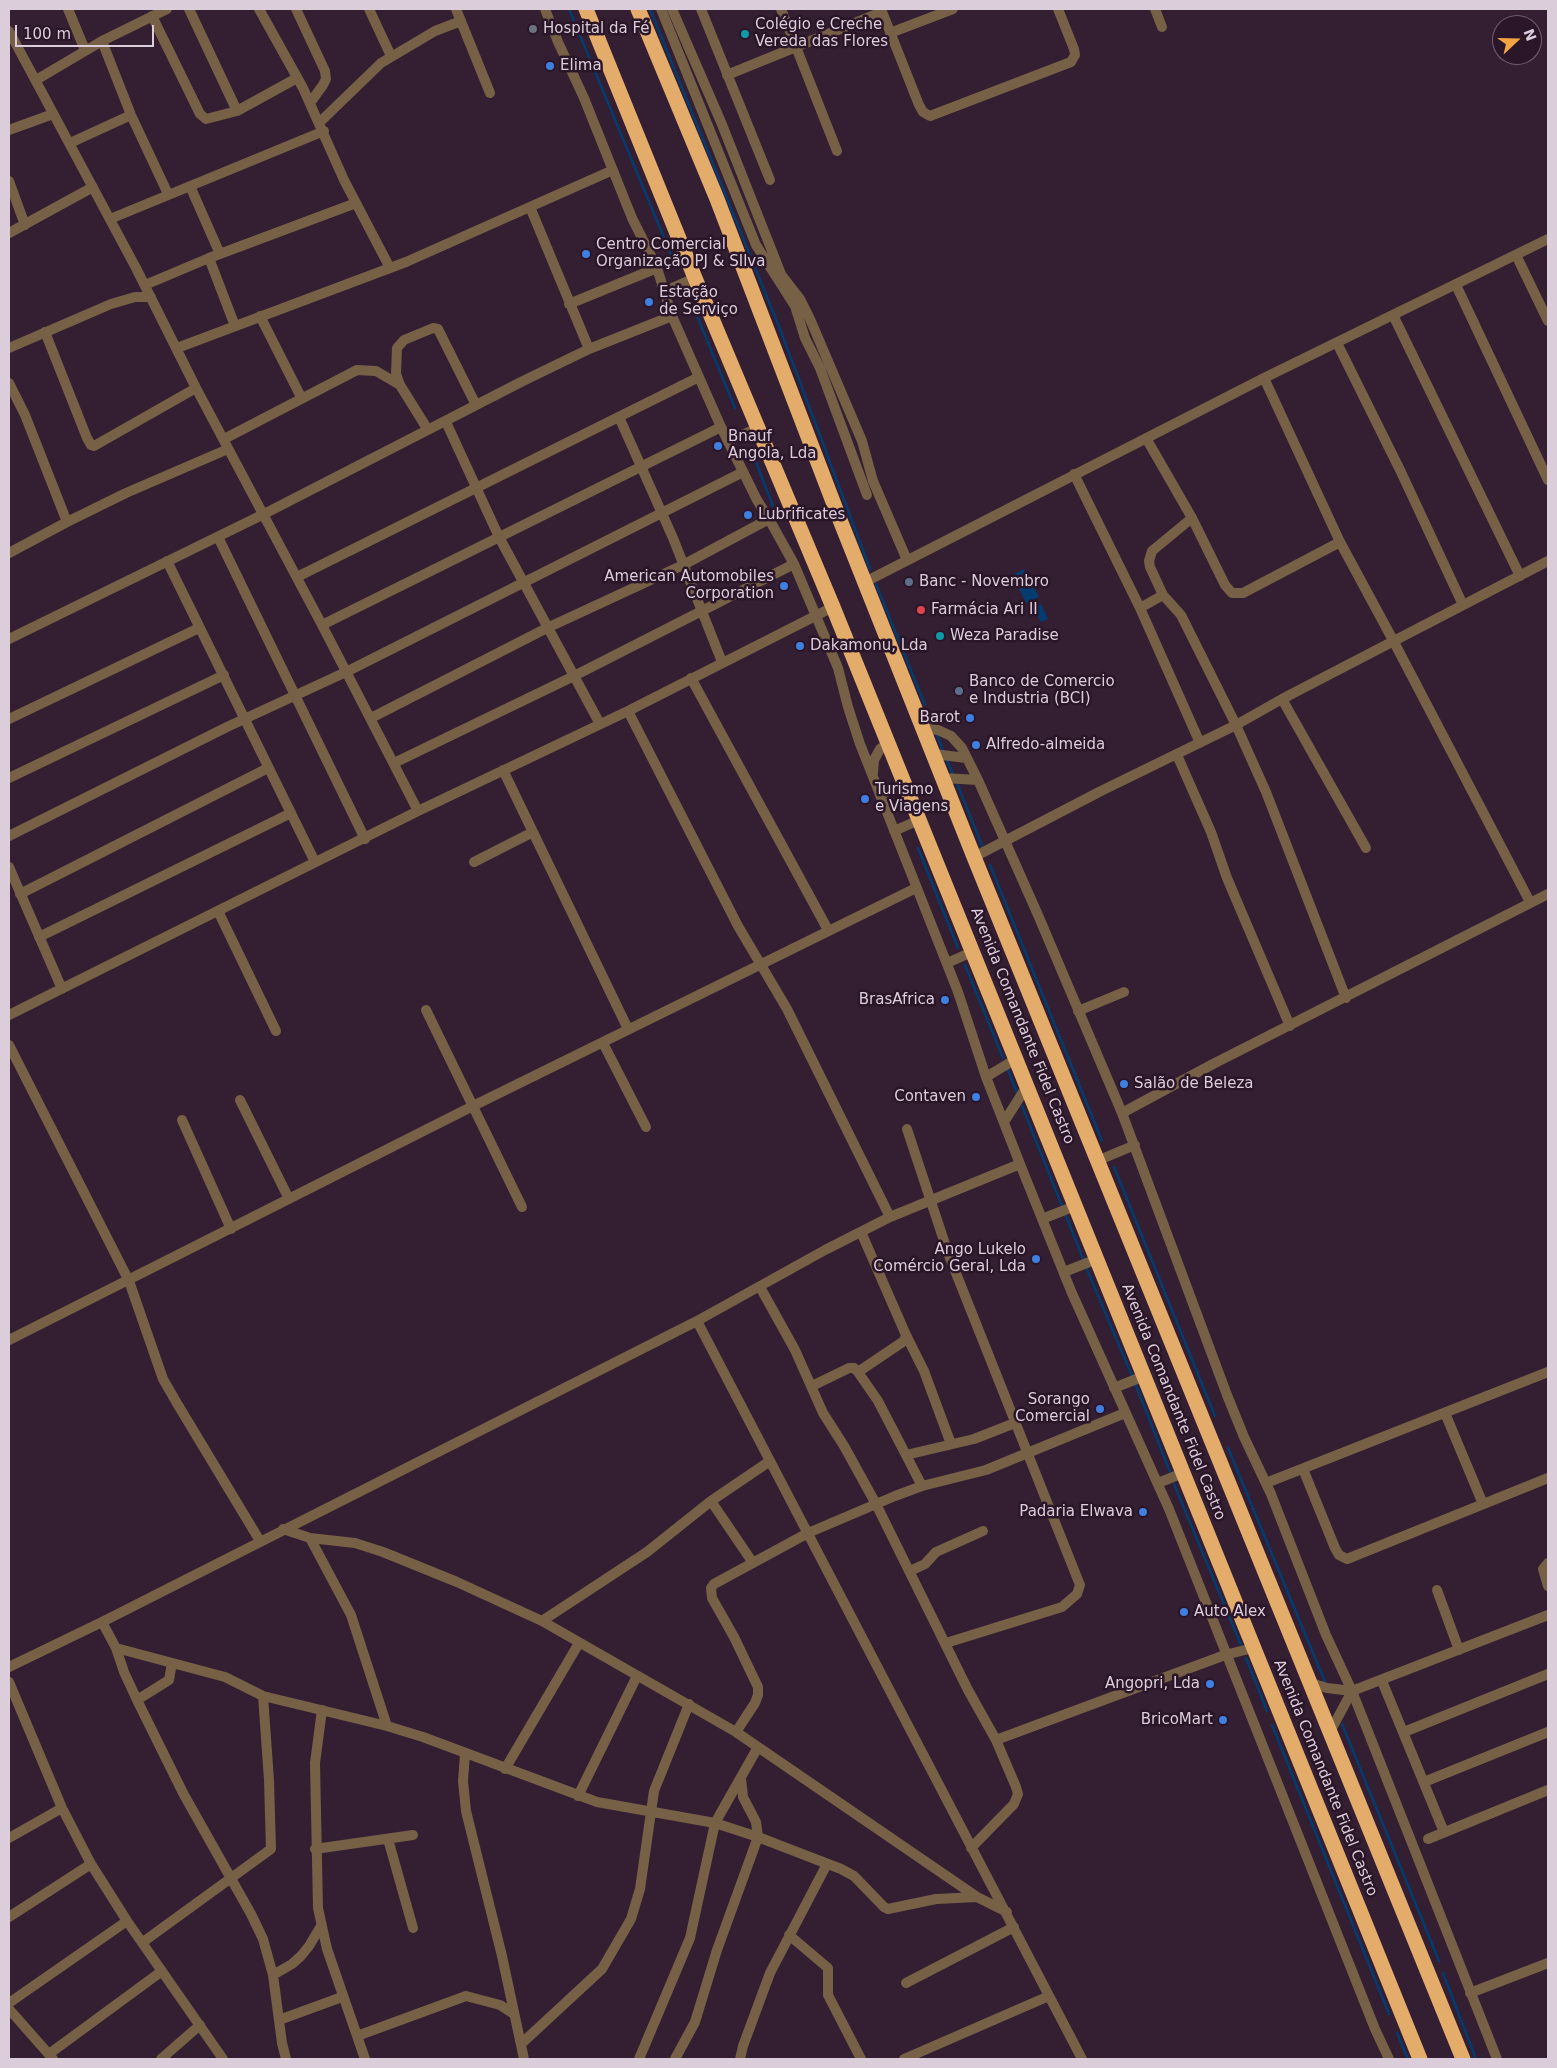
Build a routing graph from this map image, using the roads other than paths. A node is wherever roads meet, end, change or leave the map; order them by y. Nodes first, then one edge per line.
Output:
1 (68, 9) edge
2 (167, 9) edge
3 (189, 9) edge
4 (259, 9) edge
5 (296, 9) edge
6 (369, 9) edge
7 (456, 9) edge
8 (544, 9) edge
9 (586, 9) edge
10 (592, 9) edge
11 (638, 9) edge
12 (661, 9) edge
13 (672, 9) edge
14 (701, 9) edge
15 (781, 9) edge
16 (953, 9) edge
17 (1058, 9) edge
18 (1155, 9) edge
19 (881, 11) edge
20 (152, 16) junction
21 (462, 21) junction
22 (592, 24) junction
23 (1162, 27) dead end
24 (9, 31) edge
25 (890, 33) junction
26 (102, 41) junction
27 (796, 47) junction
28 (86, 50) junction
29 (391, 56) junction
30 (727, 75) junction
31 (297, 78) junction
32 (36, 80) junction
33 (490, 93) dead end
34 (310, 103) junction
35 (237, 111) junction
36 (54, 114) junction
37 (131, 115) junction
38 (322, 127) junction
39 (9, 130) edge
40 (70, 143) junction
41 (837, 150) dead end
42 (613, 170) junction
43 (770, 180) dead end
44 (9, 181) edge
45 (190, 186) junction
46 (93, 187) junction
47 (168, 194) junction
48 (356, 203) junction
49 (530, 207) junction
50 (110, 219) junction
51 (25, 225) junction
52 (9, 233) edge
53 (1548, 239) edge
54 (756, 245) junction
55 (220, 254) junction
56 (1516, 255) junction
57 (210, 258) junction
58 (390, 268) junction
59 (656, 268) junction
60 (782, 274) junction
61 (695, 278) junction
62 (145, 284) junction
63 (1456, 285) junction
64 (665, 292) junction
65 (151, 297) junction
66 (569, 304) junction
67 (1393, 315) junction
68 (260, 316) junction
69 (672, 316) junction
70 (1548, 321) edge
71 (235, 326) junction
72 (45, 332) junction
73 (1337, 343) junction
74 (9, 348) edge
75 (177, 348) junction
76 (589, 349) junction
77 (699, 377) junction
78 (1264, 378) junction
79 (9, 383) edge
80 (400, 385) junction
81 (196, 388) junction
82 (301, 397) junction
83 (476, 405) junction
84 (618, 417) junction
85 (446, 422) junction
86 (721, 427) junction
87 (758, 428) junction
88 (428, 430) junction
89 (1146, 438) junction
90 (224, 439) junction
91 (727, 441) junction
92 (228, 449) junction
93 (640, 467) junction
94 (743, 472) junction
95 (1074, 474) junction
96 (1548, 480) edge
97 (476, 490) junction
98 (867, 495) dead end
99 (264, 514) junction
100 (660, 514) junction
101 (1192, 518) junction
102 (769, 519) junction
103 (67, 522) junction
104 (218, 536) junction
105 (499, 537) junction
106 (1340, 542) junction
107 (9, 553) edge
108 (907, 560) junction
109 (167, 561) junction
110 (794, 564) junction
111 (1547, 564) edge
112 (683, 565) junction
113 (1520, 576) junction
114 (297, 577) junction
115 (524, 582) junction
116 (865, 582) junction
117 (1164, 596) junction
118 (1464, 606) junction
119 (833, 607) junction
120 (1140, 608) junction
121 (700, 611) junction
122 (816, 615) junction
123 (322, 625) junction
124 (199, 628) junction
125 (547, 628) junction
126 (9, 639) edge
127 (1394, 642) junction
128 (722, 662) junction
129 (346, 672) junction
130 (224, 675) junction
131 (574, 676) junction
132 (692, 678) junction
133 (296, 695) junction
134 (1282, 699) junction
135 (628, 711) junction
136 (371, 718) junction
137 (244, 719) junction
138 (9, 720) edge
139 (600, 724) junction
140 (1236, 725) junction
141 (923, 728) junction
142 (888, 743) junction
143 (1200, 743) junction
144 (934, 754) junction
145 (1177, 755) junction
146 (966, 758) junction
147 (394, 763) junction
148 (268, 768) junction
149 (503, 770) junction
150 (9, 778) edge
151 (943, 778) junction
152 (874, 779) junction
153 (978, 780) junction
154 (904, 785) junction
155 (880, 795) junction
156 (418, 812) junction
157 (291, 813) junction
158 (919, 820) junction
159 (894, 831) junction
160 (533, 832) junction
161 (9, 836) edge
162 (365, 839) junction
163 (1004, 842) junction
164 (1366, 848) dead end
165 (974, 857) junction
166 (315, 862) junction
167 (474, 862) dead end
168 (9, 867) edge
169 (916, 888) junction
170 (20, 894) junction
171 (1548, 894) edge
172 (1530, 902) junction
173 (218, 911) junction
174 (828, 930) junction
175 (39, 937) junction
176 (972, 952) junction
177 (947, 963) junction
178 (761, 964) junction
179 (62, 989) junction
180 (1124, 992) dead end
181 (1346, 998) junction
182 (426, 1010) dead end
183 (1078, 1010) junction
184 (9, 1015) edge
185 (1290, 1026) junction
186 (628, 1029) junction
187 (276, 1031) dead end
188 (603, 1043) junction
189 (9, 1045) edge
190 (1016, 1058) junction
191 (986, 1076) junction
192 (1027, 1086) junction
193 (240, 1100) dead end
194 (473, 1106) junction
195 (1122, 1113) junction
196 (182, 1120) dead end
197 (1004, 1122) junction
198 (646, 1127) dead end
199 (907, 1129) dead end
200 (1135, 1145) junction
201 (1099, 1160) junction
202 (1020, 1164) junction
203 (289, 1199) junction
204 (931, 1202) junction
205 (522, 1206) dead end
206 (1075, 1206) junction
207 (890, 1218) junction
208 (1042, 1218) junction
209 (231, 1229) junction
210 (861, 1232) junction
211 (1097, 1259) junction
212 (1064, 1272) junction
213 (129, 1281) junction
214 (760, 1287) junction
215 (697, 1320) junction
216 (906, 1334) junction
217 (9, 1340) edge
218 (858, 1372) junction
219 (1548, 1372) edge
220 (1144, 1376) junction
221 (812, 1386) junction
222 (1114, 1388) junction
223 (1125, 1413) junction
224 (1445, 1413) junction
225 (1015, 1423) junction
226 (951, 1444) junction
227 (1027, 1452) junction
228 (906, 1455) junction
229 (770, 1461) junction
230 (1303, 1469) junction
231 (1183, 1473) junction
232 (1548, 1478) edge
233 (1158, 1483) junction
234 (1266, 1483) junction
235 (922, 1486) junction
236 (711, 1501) junction
237 (876, 1504) junction
238 (1483, 1504) junction
239 (284, 1529) junction
240 (983, 1531) dead end
241 (808, 1533) junction
242 (310, 1538) junction
243 (260, 1541) junction
244 (753, 1563) junction
245 (1548, 1563) edge
246 (910, 1571) junction
247 (1548, 1586) edge
248 (1437, 1590) dead end
249 (1548, 1616) edge
250 (542, 1620) junction
251 (102, 1622) junction
252 (579, 1643) junction
253 (946, 1643) junction
254 (116, 1648) junction
255 (1253, 1648) junction
256 (1460, 1650) junction
257 (1225, 1655) junction
258 (172, 1663) junction
259 (9, 1667) edge
260 (1548, 1674) edge
261 (637, 1676) junction
262 (1382, 1681) junction
263 (9, 1682) edge
264 (1311, 1683) junction
265 (1352, 1692) junction
266 (263, 1696) junction
267 (137, 1700) junction
268 (688, 1704) junction
269 (322, 1710) junction
270 (387, 1726) junction
271 (1330, 1730) junction
272 (736, 1732) junction
273 (1404, 1732) junction
274 (1548, 1732) edge
275 (996, 1740) junction
276 (758, 1747) junction
277 (465, 1754) junction
278 (505, 1769) junction
279 (741, 1777) junction
280 (1424, 1782) junction
281 (1548, 1790) edge
282 (578, 1796) junction
283 (62, 1808) junction
284 (650, 1812) junction
285 (715, 1823) junction
286 (1444, 1832) junction
287 (413, 1835) dead end
288 (758, 1837) junction
289 (9, 1838) edge
290 (388, 1838) junction
291 (1428, 1839) dead end
292 (971, 1848) junction
293 (315, 1849) junction
294 (91, 1864) junction
295 (827, 1864) junction
296 (230, 1878) junction
297 (977, 1897) junction
298 (1006, 1912) junction
299 (9, 1917) edge
300 (127, 1921) junction
301 (321, 1926) junction
302 (1014, 1927) junction
303 (413, 1928) dead end
304 (789, 1935) junction
305 (143, 1942) junction
306 (1548, 1963) edge
307 (162, 1971) junction
308 (273, 1975) junction
309 (906, 1983) dead end
310 (1470, 1993) junction
311 (1049, 1996) junction
312 (342, 1997) junction
313 (9, 2002) edge
314 (9, 2009) edge
315 (514, 2014) junction
316 (279, 2020) junction
317 (200, 2024) junction
318 (357, 2036) junction
319 (521, 2044) junction
320 (51, 2057) edge
321 (161, 2059) edge
322 (223, 2059) edge
323 (286, 2059) edge
324 (365, 2059) edge
325 (524, 2059) edge
326 (639, 2059) edge
327 (675, 2059) edge
328 (740, 2059) edge
329 (861, 2059) edge
330 (904, 2059) edge
331 (1082, 2059) edge
332 (1389, 2059) edge
333 (1420, 2059) edge
334 (1463, 2059) edge
335 (1498, 2059) edge

1 - 28 street
2 - 20 street
3 - 35 street
4 - 31 street
5 - 34 street
6 - 29 street
7 - 21 street
8 - 42 street
9 - 22 highway, Avenida Comandante Fidel Castro
10 - 22 highway
11 - 116 highway, Avenida Comandante Fidel Castro
12 - 54 street
13 - 60 street
14 - 30 street
15 - 27 street
16 - 25 street
17 - 25 street
18 - 23 street
19 - 25 street
19 - 27 street
20 - 26 street
20 - 35 street
21 - 29 street
21 - 33 street
22 - 61 highway, Avenida Comandante Fidel Castro
24 - 32 street
26 - 28 street
26 - 37 street
27 - 30 street
27 - 41 street
28 - 32 street
29 - 38 street
30 - 43 street
31 - 34 street
31 - 35 street
32 - 36 street
34 - 38 street
36 - 39 street
36 - 40 street
37 - 40 street
37 - 47 street
38 - 45 street
38 - 48 street
40 - 46 street
42 - 49 street
42 - 59 street
44 - 51 street
45 - 47 street
45 - 55 street
46 - 50 street
46 - 51 street
47 - 50 street
48 - 55 street
48 - 58 street
49 - 58 street
49 - 66 street
50 - 62 street
51 - 52 street
53 - 56 street
54 - 60 street
54 - 98 street
55 - 57 street
56 - 63 street
56 - 70 street
57 - 62 street
57 - 71 street
58 - 68 street
59 - 64 street
59 - 66 street
60 - 108 street
61 - 64 street
61 - 87 highway, Avenida Comandante Fidel Castro
62 - 65 street
63 - 67 street
63 - 96 street
64 - 69 street
65 - 72 street
65 - 75 street
66 - 76 street
67 - 73 street
67 - 113 street
68 - 71 street
68 - 82 street
69 - 76 street
69 - 77 street
71 - 75 street
72 - 74 street
72 - 81 street
73 - 78 street
73 - 118 street
75 - 81 street
76 - 83 street
77 - 84 street
77 - 86 street
78 - 89 street
78 - 106 street
79 - 103 street
80 - 82 street
80 - 83 street
80 - 88 street
81 - 90 street
82 - 90 street
83 - 85 street
84 - 93 street
84 - 97 street
85 - 88 street
85 - 97 street
86 - 91 street
86 - 93 street
87 - 91 street
87 - 119 highway, Avenida Comandante Fidel Castro
88 - 99 street
89 - 95 street
89 - 101 street
90 - 92 street
91 - 94 street
92 - 99 street
92 - 103 street
93 - 100 street
93 - 105 street
94 - 100 street
94 - 102 street
95 - 108 street
95 - 120 street
97 - 105 street
97 - 114 street
99 - 104 street
99 - 114 street
100 - 112 street
100 - 115 street
101 - 106 street
101 - 117 street
102 - 110 street
102 - 112 street
103 - 107 street
104 - 109 street
104 - 133 street
105 - 115 street
105 - 123 street
106 - 127 street
108 - 116 street
109 - 124 street
109 - 126 street
110 - 121 street
110 - 122 street
111 - 113 street
112 - 121 street
112 - 125 street
113 - 118 street
114 - 123 street
115 - 125 street
115 - 129 street
116 - 141 highway, Avenida Comandante Fidel Castro
117 - 120 street
117 - 140 street
118 - 127 street
119 - 122 street
119 - 142 highway, Avenida Comandante Fidel Castro
120 - 143 street
121 - 128 street
121 - 131 street
122 - 128 street
122 - 152 street
123 - 129 street
124 - 130 street
124 - 138 street
125 - 131 street
125 - 136 street
127 - 134 street
127 - 172 street
128 - 132 street
129 - 133 street
129 - 136 street
130 - 137 street
130 - 150 street
131 - 139 street
131 - 147 street
132 - 135 street
132 - 174 street
133 - 137 street
133 - 162 street
134 - 140 street
134 - 164 street
135 - 139 street
135 - 178 street
136 - 147 street
137 - 148 street
137 - 161 street
139 - 149 street
140 - 143 street
140 - 181 street
141 - 144 highway, Avenida Comandante Fidel Castro
141 - 146 street
142 - 152 street
142 - 154 highway, Avenida Comandante Fidel Castro
143 - 145 street
144 - 146 street
144 - 151 highway, Avenida Comandante Fidel Castro
145 - 163 street
145 - 185 street
146 - 153 street
147 - 156 street
148 - 157 street
148 - 170 street
149 - 156 street
149 - 160 street
151 - 153 street
151 - 165 highway, Avenida Comandante Fidel Castro
152 - 155 street
153 - 163 street
154 - 155 street
154 - 158 highway, Avenida Comandante Fidel Castro
155 - 159 street
156 - 162 street
157 - 166 street
157 - 175 street
158 - 159 street
158 - 176 highway, Avenida Comandante Fidel Castro
159 - 169 street
160 - 167 street
160 - 186 street
162 - 166 street
163 - 165 street
163 - 183 street
165 - 201 highway, Avenida Comandante Fidel Castro
166 - 173 street
168 - 170 street
169 - 174 street
169 - 177 street
170 - 175 street
171 - 172 street
172 - 181 street
173 - 179 street
173 - 187 street
174 - 178 street
175 - 179 street
176 - 177 street
176 - 190 highway, Avenida Comandante Fidel Castro
177 - 191 street
178 - 186 street
178 - 207 street
179 - 184 street
180 - 183 street
181 - 185 street
182 - 194 street
183 - 195 street
185 - 195 street
186 - 188 street
188 - 194 street
188 - 198 street
189 - 213 street
190 - 191 street
190 - 192 highway, Avenida Comandante Fidel Castro
191 - 197 street
192 - 197 street
192 - 206 highway, Avenida Comandante Fidel Castro
193 - 203 street
194 - 203 street
194 - 205 street
195 - 200 street
196 - 209 street
197 - 202 street
199 - 204 street
200 - 201 street
200 - 234 street
201 - 264 highway, Avenida Comandante Fidel Castro
202 - 204 street
202 - 208 street
203 - 209 street
204 - 207 street
204 - 225 street
206 - 208 street
206 - 211 highway, Avenida Comandante Fidel Castro
207 - 210 street
208 - 212 street
209 - 213 street
210 - 214 street
210 - 216 street
211 - 212 street
211 - 220 highway, Avenida Comandante Fidel Castro
212 - 222 street
213 - 217 street
213 - 243 street
214 - 215 street
214 - 221 street
215 - 229 street
215 - 239 street
216 - 218 street
216 - 226 street
218 - 221 street
218 - 228 street
219 - 224 street
220 - 222 street
220 - 231 highway, Avenida Comandante Fidel Castro
221 - 237 street
222 - 223 street
223 - 227 street
223 - 233 street
224 - 230 street
224 - 238 street
225 - 226 street
225 - 227 street
226 - 228 street
227 - 235 street
227 - 253 street
228 - 235 street
229 - 236 street
229 - 241 street
230 - 234 street
230 - 238 street
231 - 233 street
231 - 255 highway, Avenida Comandante Fidel Castro
232 - 238 street
233 - 257 street
234 - 265 street
235 - 237 street
236 - 244 street
236 - 250 street
237 - 241 street
237 - 246 street
239 - 242 street
239 - 243 street
240 - 246 street
241 - 244 street
241 - 292 street
242 - 250 street
242 - 270 street
243 - 251 street
244 - 272 street
245 - 247 street
246 - 253 street
248 - 256 street
249 - 256 street
250 - 252 street
251 - 254 street
251 - 259 street
252 - 261 street
252 - 278 street
253 - 275 street
254 - 258 street
254 - 267 street
255 - 257 street
255 - 333 highway, Avenida Comandante Fidel Castro
256 - 262 street
257 - 275 street
257 - 332 street
258 - 266 street
258 - 267 street
260 - 273 street
261 - 268 street
261 - 282 street
262 - 265 street
262 - 273 street
263 - 283 street
264 - 265 street
264 - 271 highway, Avenida Comandante Fidel Castro
265 - 271 street
265 - 310 street
266 - 269 street
266 - 296 street
267 - 296 street
268 - 272 street
268 - 284 street
269 - 270 street
269 - 293 street
270 - 277 street
271 - 334 highway, Avenida Comandante Fidel Castro
272 - 276 street
273 - 280 street
274 - 280 street
275 - 292 street
276 - 279 street
276 - 297 street
277 - 278 street
277 - 315 street
278 - 282 street
279 - 285 street
279 - 288 street
280 - 286 street
281 - 286 street
282 - 284 street
283 - 289 street
283 - 294 street
284 - 285 street
284 - 319 street
285 - 288 street
285 - 326 street
286 - 291 street
287 - 290 street
288 - 295 street
288 - 327 street
290 - 293 street
290 - 303 street
292 - 298 street
293 - 301 street
294 - 299 street
294 - 300 street
295 - 297 street
295 - 304 street
296 - 305 street
296 - 308 street
297 - 298 street
298 - 302 street
300 - 305 street
300 - 313 street
301 - 308 street
301 - 312 street
302 - 309 street
302 - 311 street
304 - 328 street
304 - 329 street
305 - 307 street
306 - 310 street
307 - 317 street
307 - 320 street
308 - 316 street
310 - 335 street
311 - 330 street
311 - 331 street
312 - 316 street
312 - 318 street
314 - 320 street
315 - 318 street
315 - 319 street
316 - 323 street
317 - 321 street
317 - 322 street
318 - 324 street
319 - 325 street

